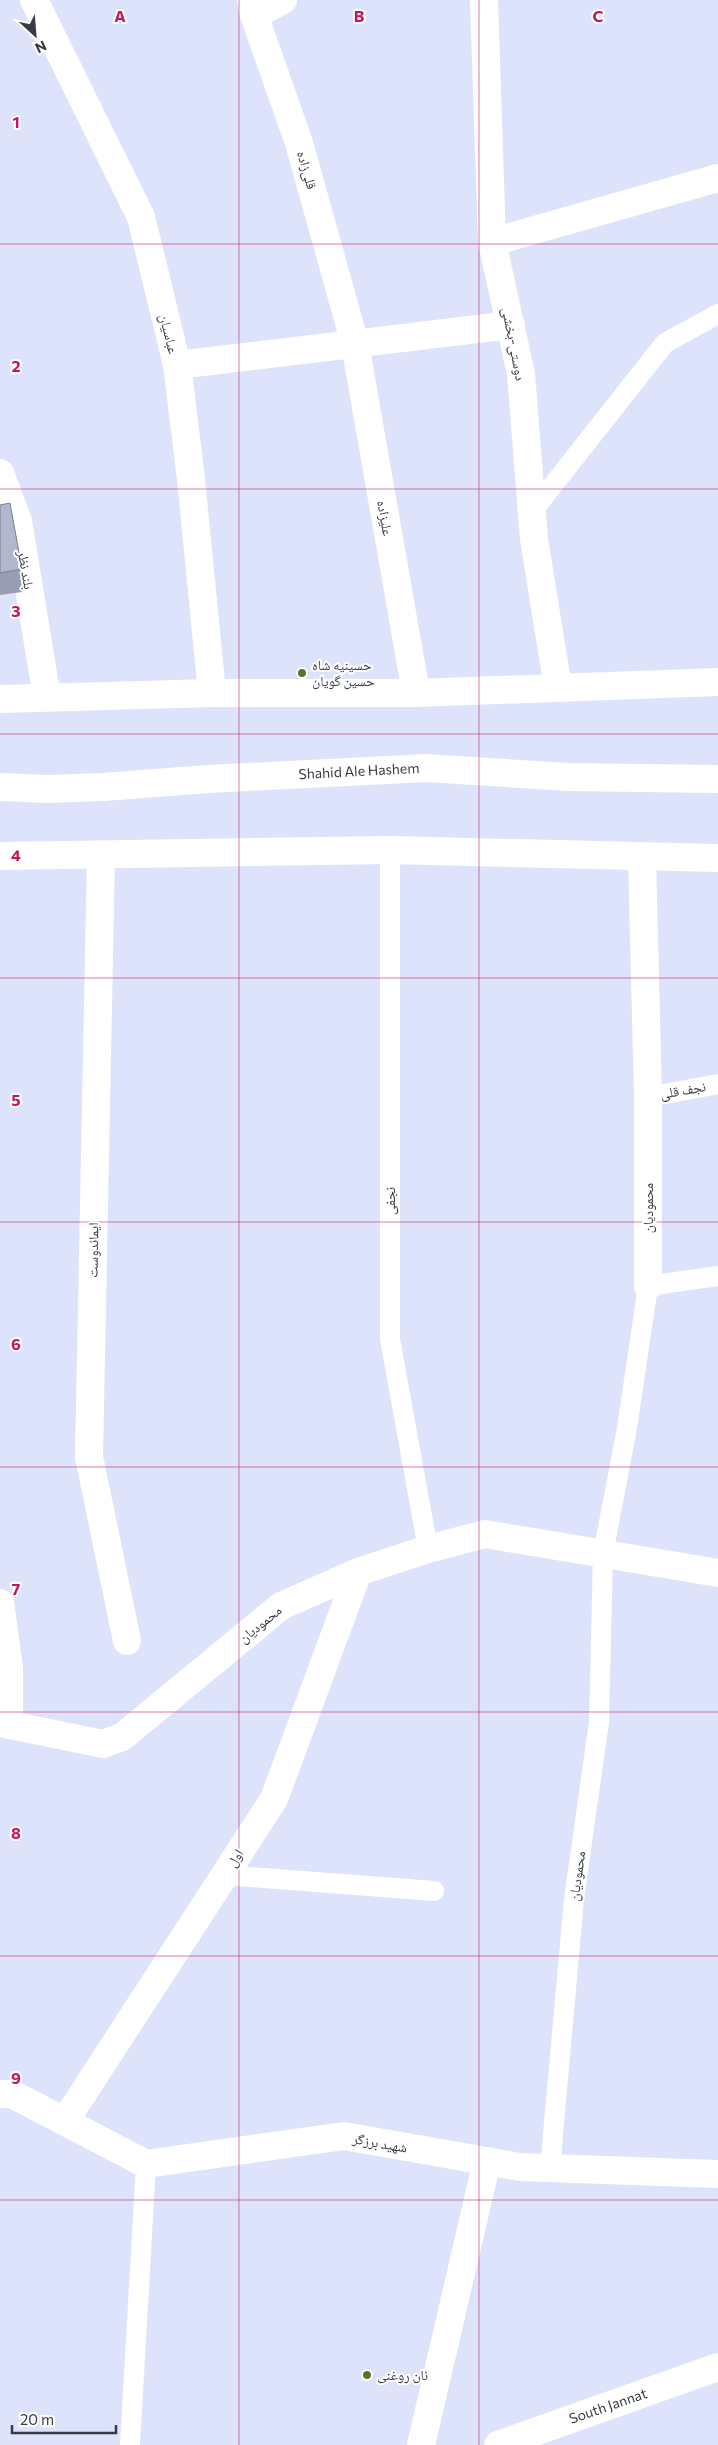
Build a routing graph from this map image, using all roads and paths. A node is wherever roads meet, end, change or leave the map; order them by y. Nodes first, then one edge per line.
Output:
1 (34, 0) edge
2 (283, 0) edge
3 (484, 0) edge
4 (252, 7) edge
5 (718, 178) edge
6 (492, 242) junction
7 (718, 314) edge
8 (511, 325) junction
9 (355, 344) junction
10 (177, 365) junction
11 (0, 473) edge
12 (531, 513) junction
13 (718, 682) edge
14 (558, 688) junction
15 (212, 693) junction
16 (416, 693) junction
17 (47, 698) junction
18 (0, 699) edge
19 (718, 779) edge
20 (0, 787) edge
21 (390, 850) junction
22 (0, 856) edge
23 (100, 856) junction
24 (642, 858) junction
25 (718, 858) edge
26 (718, 1084) edge
27 (648, 1096) junction
28 (718, 1276) edge
29 (648, 1286) junction
30 (428, 1549) junction
31 (604, 1554) junction
32 (358, 1572) junction
33 (718, 1573) edge
34 (0, 1603) edge
35 (127, 1641) dead end
36 (5, 1723) edge
37 (224, 1875) junction
38 (434, 1891) dead end
39 (0, 2094) edge
40 (65, 2121) junction
41 (487, 2161) junction
42 (146, 2164) junction
43 (550, 2168) junction
44 (718, 2174) edge
45 (718, 2367) edge
46 (130, 2445) edge
47 (421, 2445) edge
48 (498, 2445) edge

1 - 10 street, عباسیان
2 - 4 street
3 - 6 street, دوستی-بخشی
4 - 9 street, قلی‌زاده
5 - 6 street
6 - 8 street, دوستی-بخشی
7 - 12 lane
8 - 9 street
8 - 12 street, دوستی-بخشی
9 - 10 street
9 - 16 street, علیزاده
10 - 15 street, عباسیان
11 - 17 street, بلند نظر
12 - 14 street, دوستی-بخشی
13 - 14 street
14 - 16 street
15 - 16 street
15 - 17 street
17 - 18 street
19 - 20 street, Shahid Ale Hashem
21 - 23 street
21 - 24 street
21 - 30 lane, نجفی
22 - 23 street
23 - 35 street, ایماندوست
24 - 25 street
24 - 27 street, محمودیان
26 - 27 lane, نجف قلی
27 - 29 street, محمودیان
28 - 29 lane
29 - 31 lane, محمودیان
30 - 31 street, محمودیان
30 - 32 street, محمودیان
31 - 33 street, محمودیان
31 - 43 lane, محمودیان
32 - 36 street, محمودیان
32 - 37 street, اول
34 - 36 street
37 - 38 lane
37 - 40 street, اول
39 - 40 street
40 - 42 street
41 - 42 street, شهید برزگر
41 - 43 street, شهید برزگر
41 - 47 street
42 - 46 lane
43 - 44 street, شهید برزگر
45 - 48 street, South Jannat

